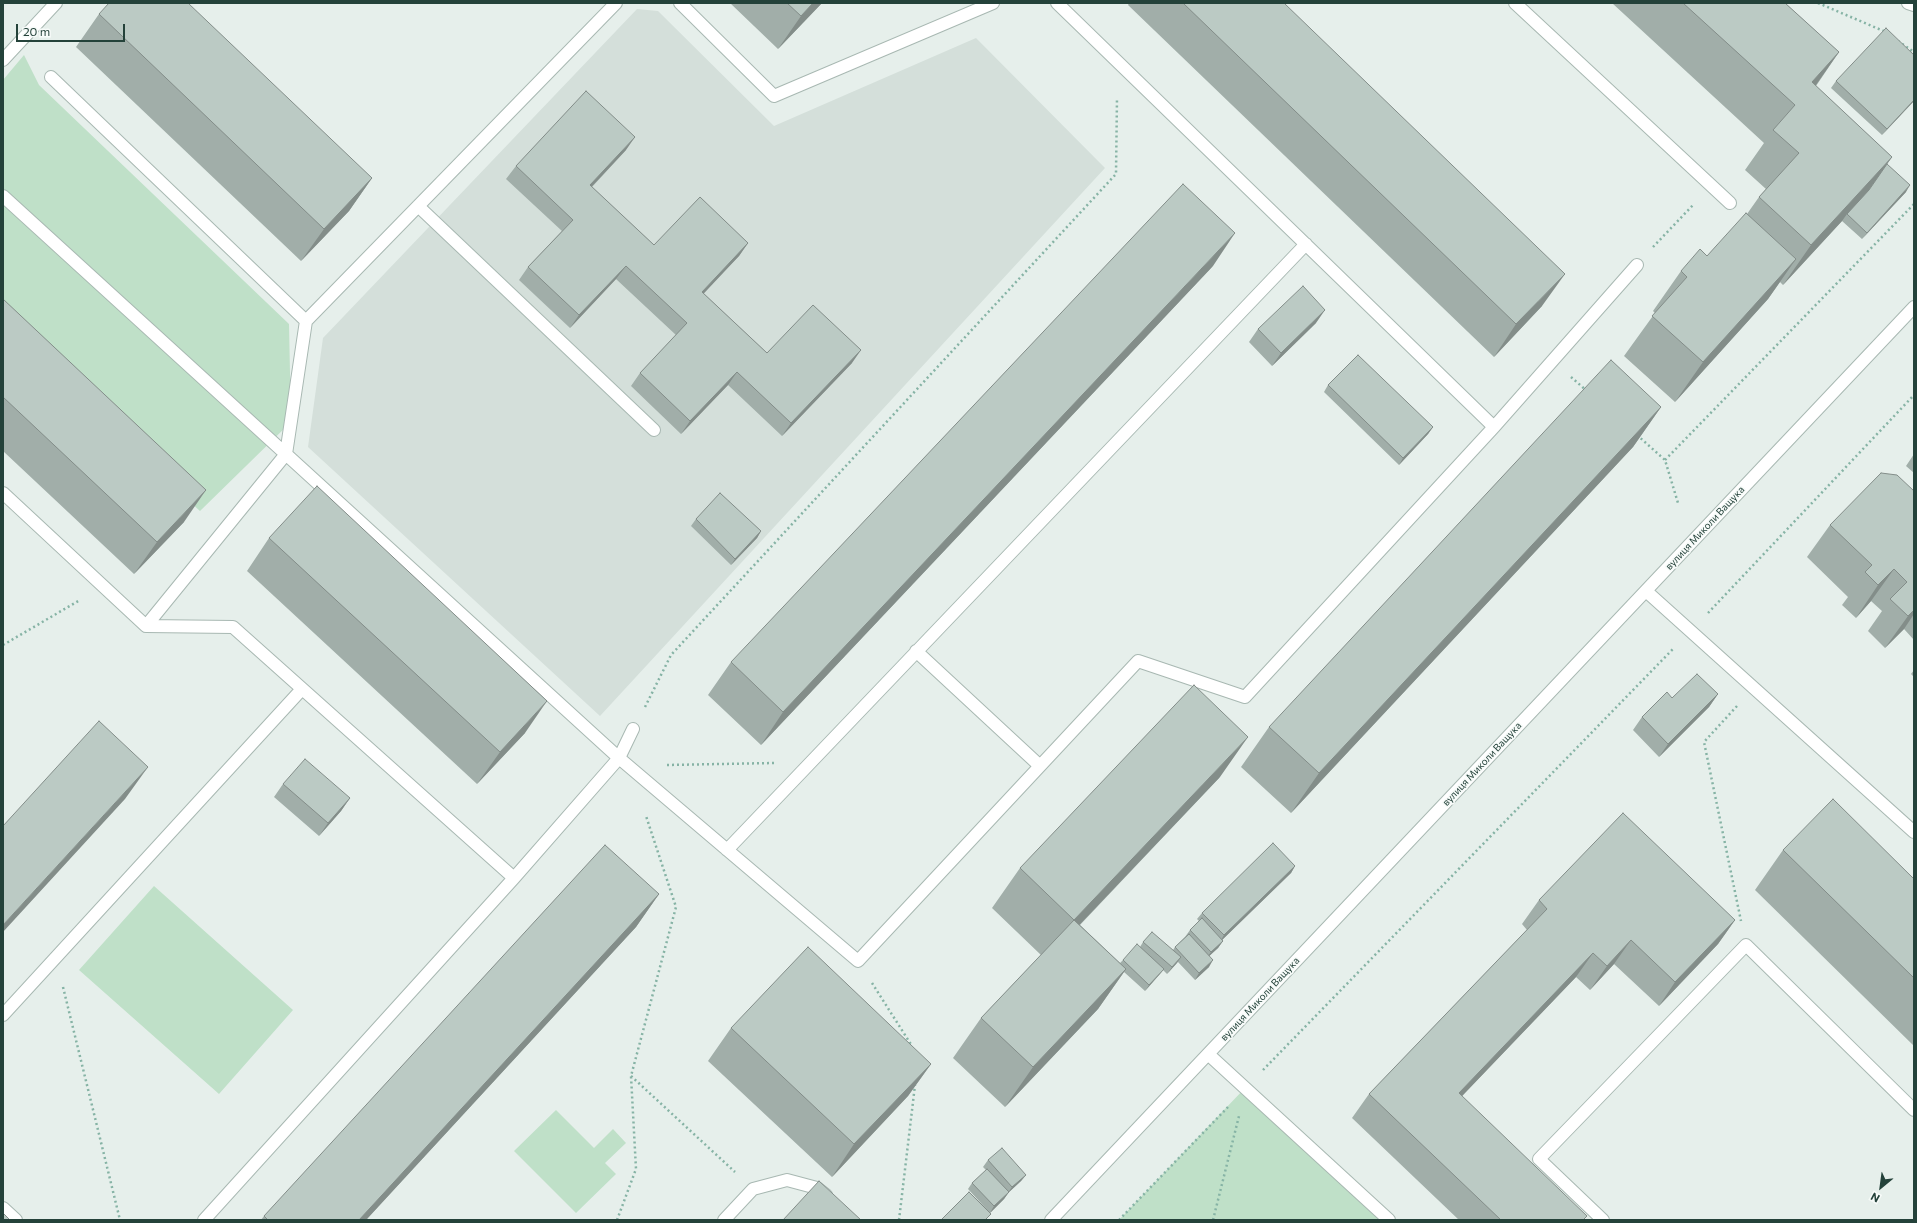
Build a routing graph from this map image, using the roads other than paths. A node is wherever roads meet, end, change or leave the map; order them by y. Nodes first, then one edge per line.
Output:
1 (56, 3) edge
2 (616, 3) edge
3 (680, 3) edge
4 (993, 3) edge
5 (1058, 3) edge
6 (1515, 3) edge
7 (1908, 3) edge
8 (1914, 5) edge
9 (3, 60) edge
10 (51, 76) dead end
11 (3, 196) edge
12 (1730, 203) dead end
13 (418, 206) junction
14 (1306, 244) junction
15 (1637, 265) road end
16 (1914, 309) edge
17 (306, 321) junction
18 (1494, 427) junction
19 (654, 430) dead end
20 (286, 454) junction
21 (3, 493) edge
22 (1646, 591) junction
23 (146, 626) junction
24 (916, 651) junction
25 (302, 690) junction
26 (633, 730) road end
27 (619, 758) junction
28 (1040, 766) junction
29 (1914, 832) edge
30 (726, 850) junction
31 (514, 878) junction
32 (3, 1015) edge
33 (1208, 1054) junction
34 (1914, 1110) edge
35 (834, 1202) edge
36 (3, 1208) edge
37 (16, 1220) edge
38 (204, 1220) edge
39 (724, 1220) edge
40 (1050, 1220) edge
41 (1389, 1220) edge
42 (1603, 1220) edge

1 - 9 street
2 - 13 street
3 - 4 street
5 - 14 street
6 - 12 street
7 - 8 street
10 - 17 street
11 - 20 street
13 - 17 street
13 - 19 street
14 - 18 street
14 - 24 street
15 - 18 street
16 - 22 street, вулиця Миколи Ващука
17 - 20 street
18 - 28 street
20 - 23 street
20 - 27 street
21 - 23 street
22 - 29 street
22 - 33 street, вулиця Миколи Ващука
23 - 25 street
24 - 28 street
24 - 30 street
25 - 31 street
25 - 32 street
26 - 27 street
27 - 30 street
27 - 31 street
28 - 30 street
31 - 38 street
33 - 40 street, вулиця Миколи Ващука
33 - 41 street
34 - 42 street
35 - 39 street
36 - 37 street

